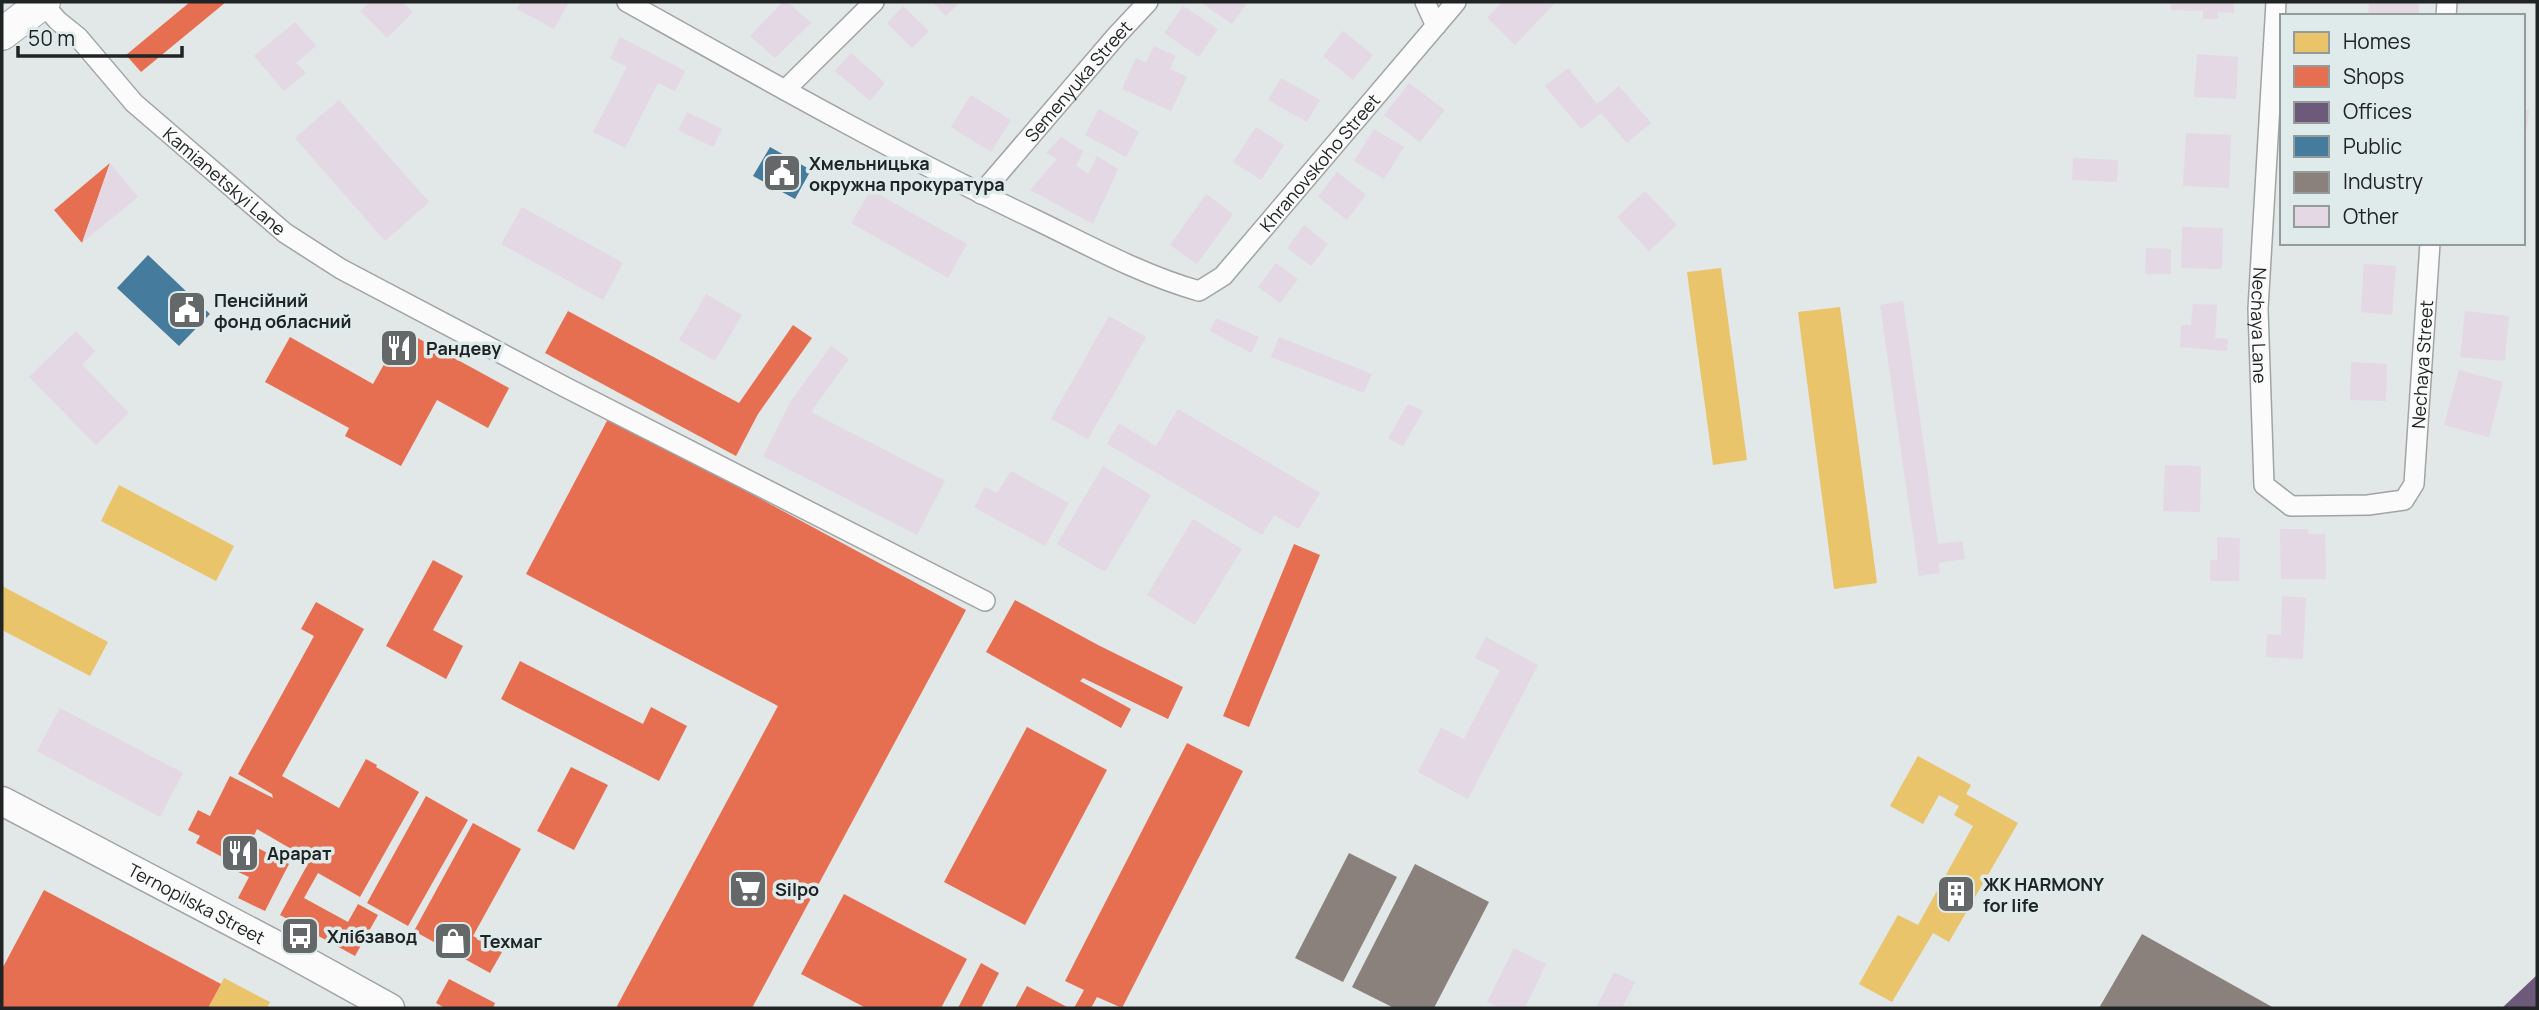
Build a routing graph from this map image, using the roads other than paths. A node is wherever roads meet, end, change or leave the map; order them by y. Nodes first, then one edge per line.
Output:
1 (43, 2) edge
2 (627, 2) edge
3 (874, 2) edge
4 (1149, 2) edge
5 (1425, 2) edge
6 (1456, 2) edge
7 (2276, 2) edge
8 (1436, 26) junction
9 (2, 34) edge
10 (785, 90) junction
11 (981, 194) junction
12 (2430, 245) edge
13 (2414, 484) joint
14 (985, 601) dead end
15 (2, 801) edge
16 (390, 1008) edge

1 - 9 main road
1 - 14 street, Kamianetskyi Lane
2 - 10 street, Khranovskoho Street
3 - 10 street
4 - 11 street, Semenyuka Street
5 - 8 street
6 - 8 street, Khranovskoho Street
7 - 13 street, Nechaya Lane
8 - 11 street, Khranovskoho Street
10 - 11 street, Khranovskoho Street
12 - 13 street, Nechaya Street
15 - 16 main road, Ternopilska Street

